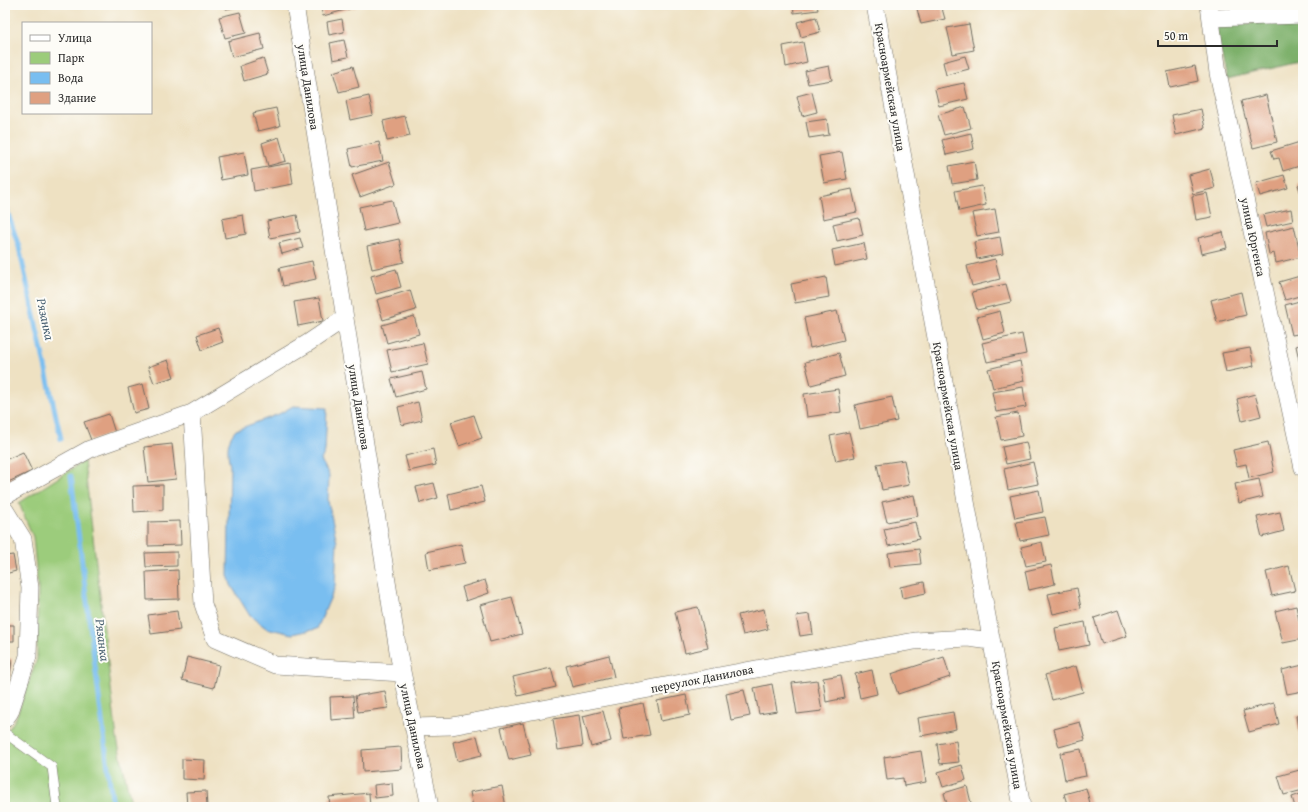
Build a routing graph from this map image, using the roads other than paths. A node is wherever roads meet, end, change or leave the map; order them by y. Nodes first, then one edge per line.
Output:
1 (295, 5) edge
2 (875, 5) edge
3 (1210, 12) edge
4 (1303, 15) edge
5 (345, 318) junction
6 (192, 413) junction
7 (1303, 468) edge
8 (5, 496) edge
9 (5, 510) edge
10 (992, 641) junction
11 (402, 673) junction
12 (5, 719) edge
13 (413, 727) junction
14 (5, 733) edge
15 (57, 807) edge
16 (430, 807) edge
17 (1022, 807) edge

1 - 5 street, улица Данилова
2 - 10 street, Красноармейская улица
3 - 4 street
3 - 7 street, улица Юргенса
5 - 6 street
5 - 11 street, улица Данилова
6 - 8 street
6 - 11 street
9 - 12 street
10 - 13 street, переулок Данилова
10 - 17 street, Красноармейская улица
11 - 13 street, улица Данилова
13 - 16 street, улица Данилова
14 - 15 lane

